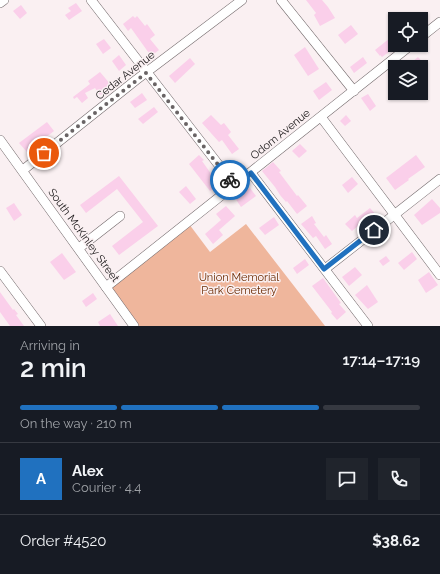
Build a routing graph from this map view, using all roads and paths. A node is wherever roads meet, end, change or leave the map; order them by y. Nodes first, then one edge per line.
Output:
1 (91, 0) edge
2 (242, 0) edge
3 (282, 0) edge
4 (440, 22) edge
5 (428, 31) edge
6 (402, 52) edge
7 (146, 73) junction
8 (354, 91) junction
9 (321, 117) junction
10 (0, 140) edge
11 (22, 170) junction
12 (251, 173) junction
13 (440, 179) edge
14 (235, 186) junction
15 (394, 214) junction
16 (120, 216) dead end
17 (79, 248) junction
18 (324, 269) junction
19 (0, 271) edge
20 (440, 275) edge
21 (106, 287) junction
22 (41, 326) edge
23 (134, 326) edge
24 (368, 326) edge

1 - 7 street
2 - 7 street, Cedar Avenue
3 - 8 street
4 - 5 street
6 - 8 street, Odom Avenue
7 - 11 street, Cedar Avenue
7 - 14 street
8 - 9 street, Odom Avenue
9 - 12 street, Odom Avenue
9 - 15 street
10 - 11 street, South McKinley Street
11 - 17 street, South McKinley Street
12 - 14 street, Odom Avenue
12 - 18 street
13 - 15 street
14 - 21 street, Odom Avenue
15 - 18 street
15 - 20 street
16 - 17 street
17 - 21 street, South McKinley Street
18 - 24 street
19 - 22 street
21 - 23 street, South McKinley Street

